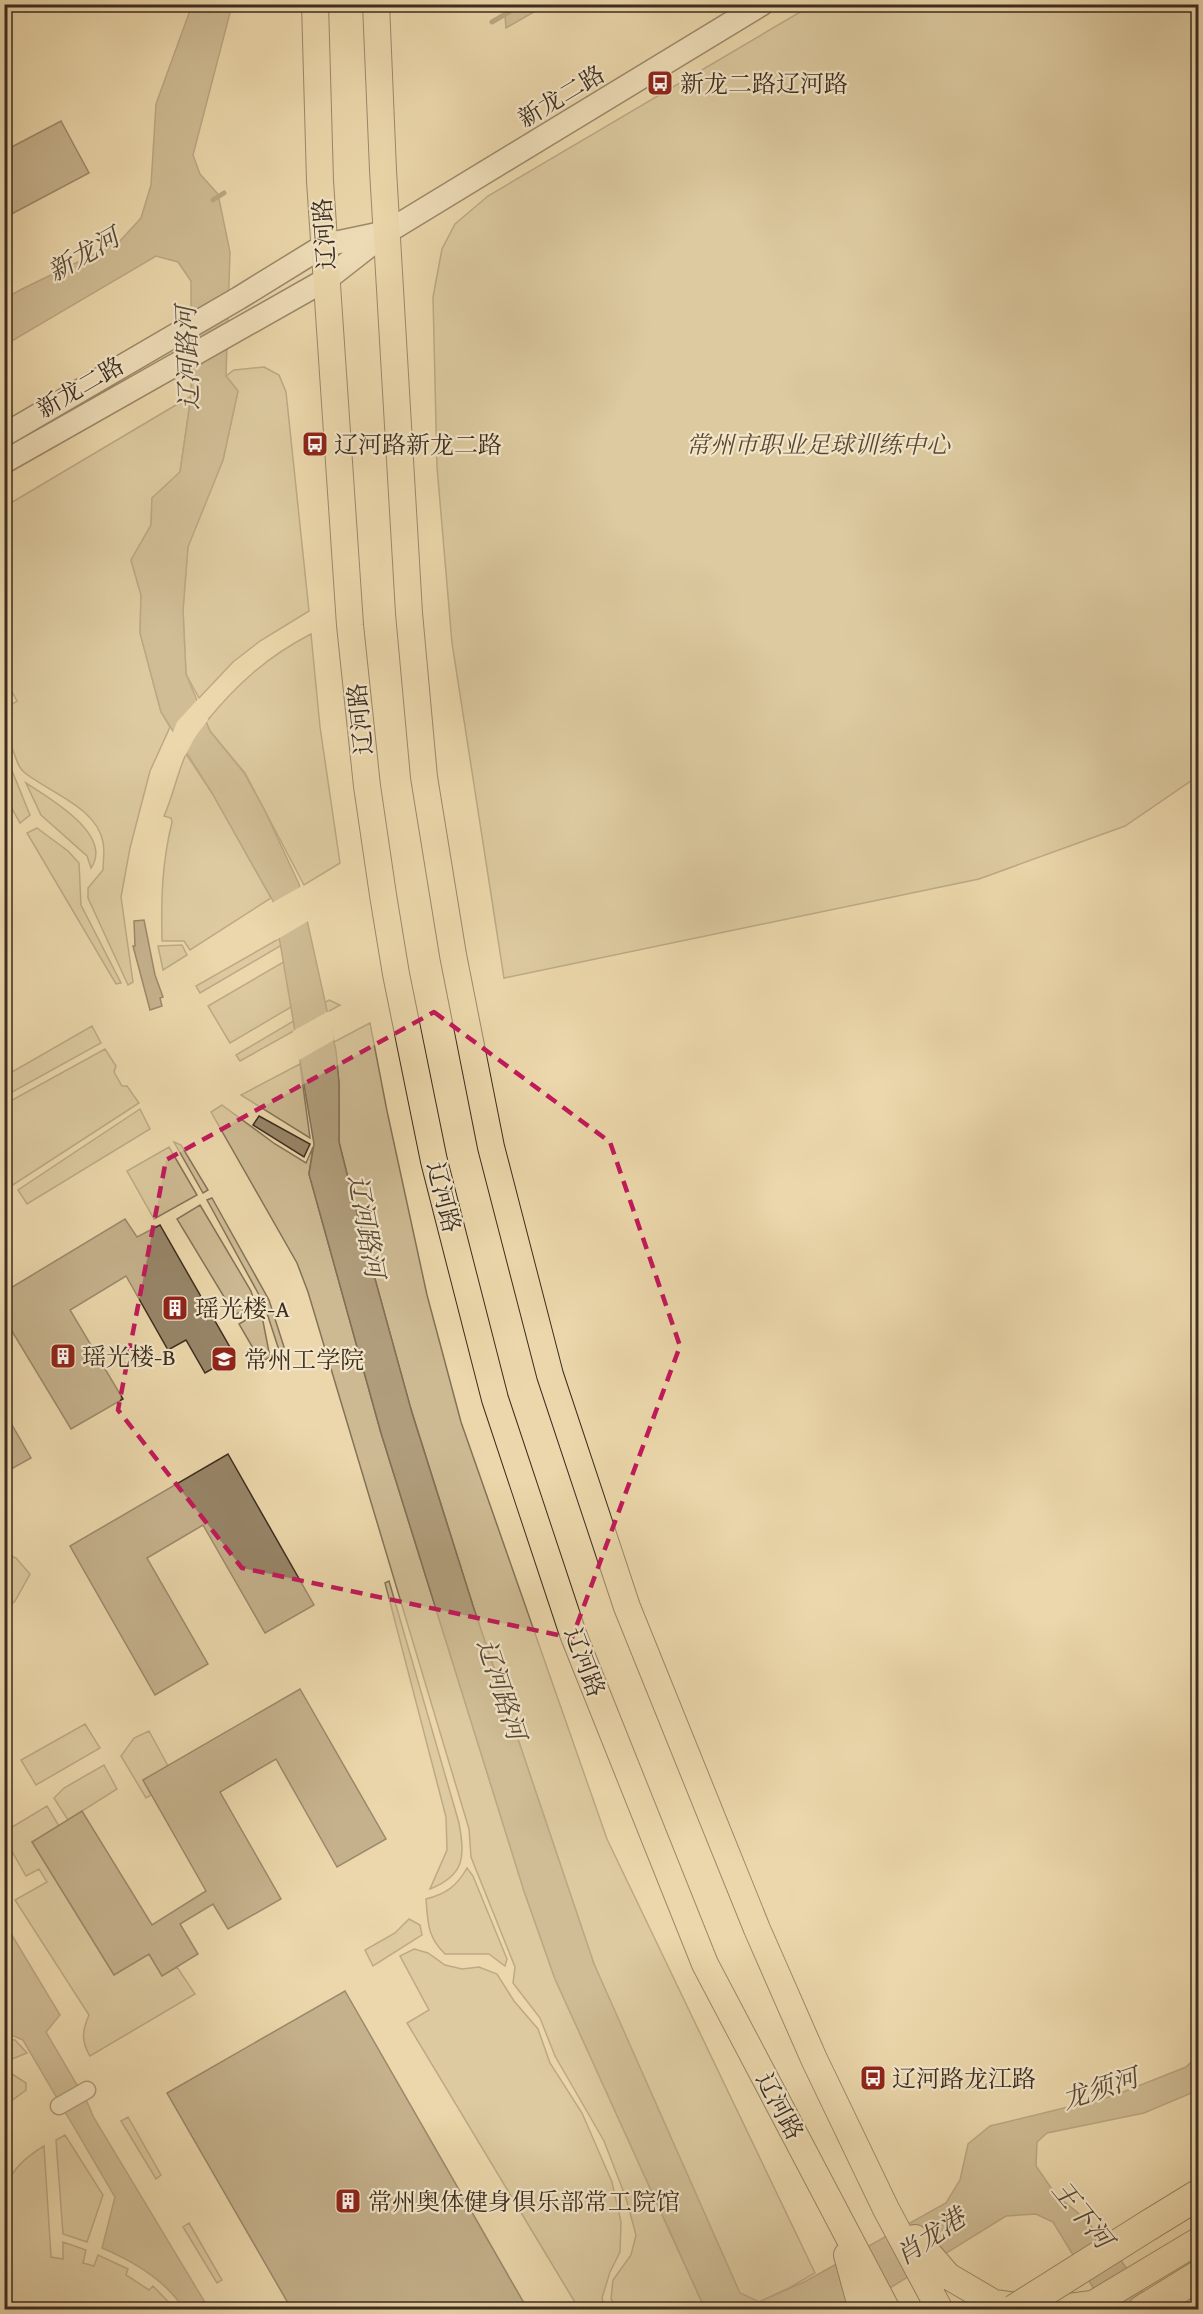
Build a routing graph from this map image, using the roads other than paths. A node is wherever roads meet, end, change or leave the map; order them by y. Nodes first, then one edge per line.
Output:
1 (315, 4) edge
2 (376, 4) edge
3 (762, 4) edge
4 (387, 232) junction
5 (325, 245) junction
6 (327, 279) junction
7 (4, 435) edge
8 (4, 462) edge
9 (87, 2090) dead end
10 (59, 2106) dead end
11 (1198, 2195) edge
12 (1198, 2241) edge
13 (928, 2269) junction
14 (1198, 2276) edge
15 (878, 2307) edge
16 (1087, 2307) edge
17 (940, 2310) edge
18 (1014, 2310) edge
19 (1044, 2310) edge
20 (1143, 2310) edge

1 - 5 main road, 辽河路
2 - 4 main road, 辽河路
3 - 4 street, 新龙二路
4 - 5 street, 新龙二路
4 - 6 street, 新龙二路
4 - 13 main road, 辽河路
5 - 6 main road, 辽河路
5 - 7 street, 新龙二路
6 - 8 street, 新龙二路
6 - 15 main road, 辽河路
9 - 10 street
11 - 18 highway, bridge
12 - 16 main road
13 - 17 main road, 辽河路
13 - 19 main road
14 - 20 highway
16 - 19 main road

